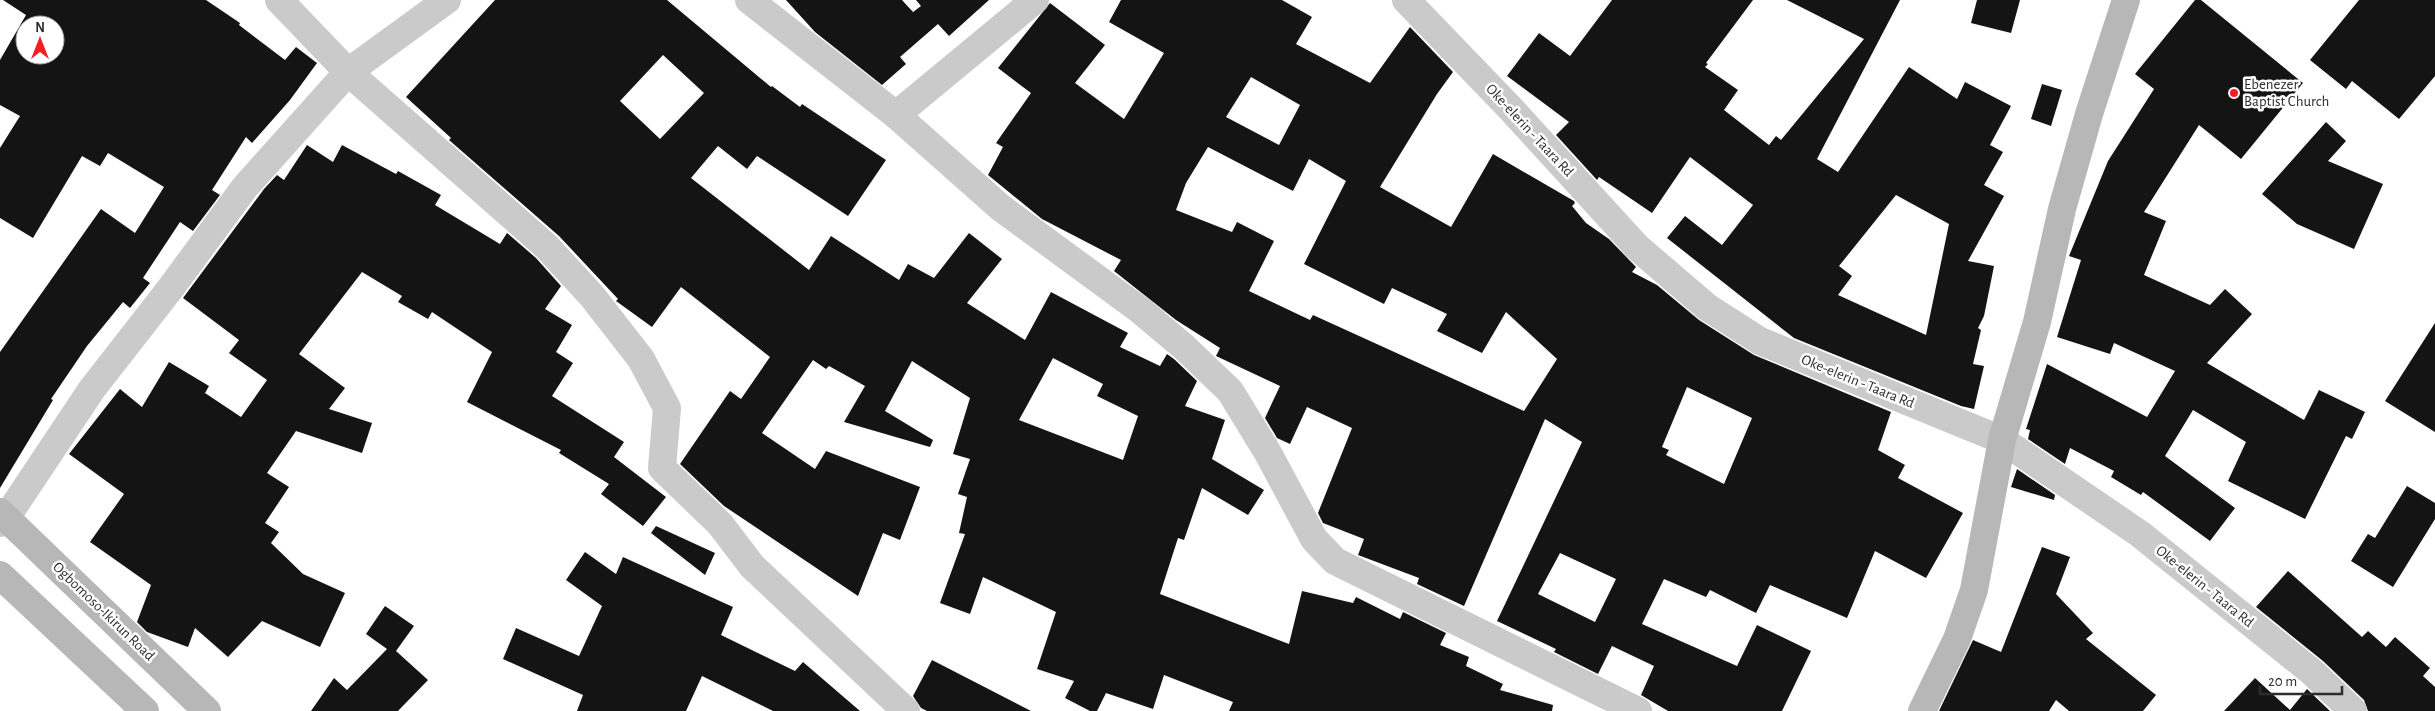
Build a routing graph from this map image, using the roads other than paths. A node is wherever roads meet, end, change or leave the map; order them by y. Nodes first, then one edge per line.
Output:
1 (280, 0) edge
2 (447, 0) edge
3 (749, 0) edge
4 (1035, 0) edge
5 (1406, 0) edge
6 (2126, 0) edge
7 (348, 72) junction
8 (896, 115) junction
9 (2002, 440) junction
10 (2, 517) edge
11 (0, 575) edge
12 (145, 711) edge
13 (207, 711) edge
14 (906, 711) edge
15 (1638, 711) edge
16 (1922, 711) edge
17 (2353, 711) edge

1 - 7 street
2 - 7 street
3 - 8 street
4 - 8 street
5 - 9 street, Oke-elerin - Taara Rd
6 - 9 street
7 - 10 street
7 - 14 street
8 - 15 street
9 - 16 street
9 - 17 street, Oke-elerin - Taara Rd
10 - 13 street, Ogbomoso-Ikirun Road
11 - 12 street

